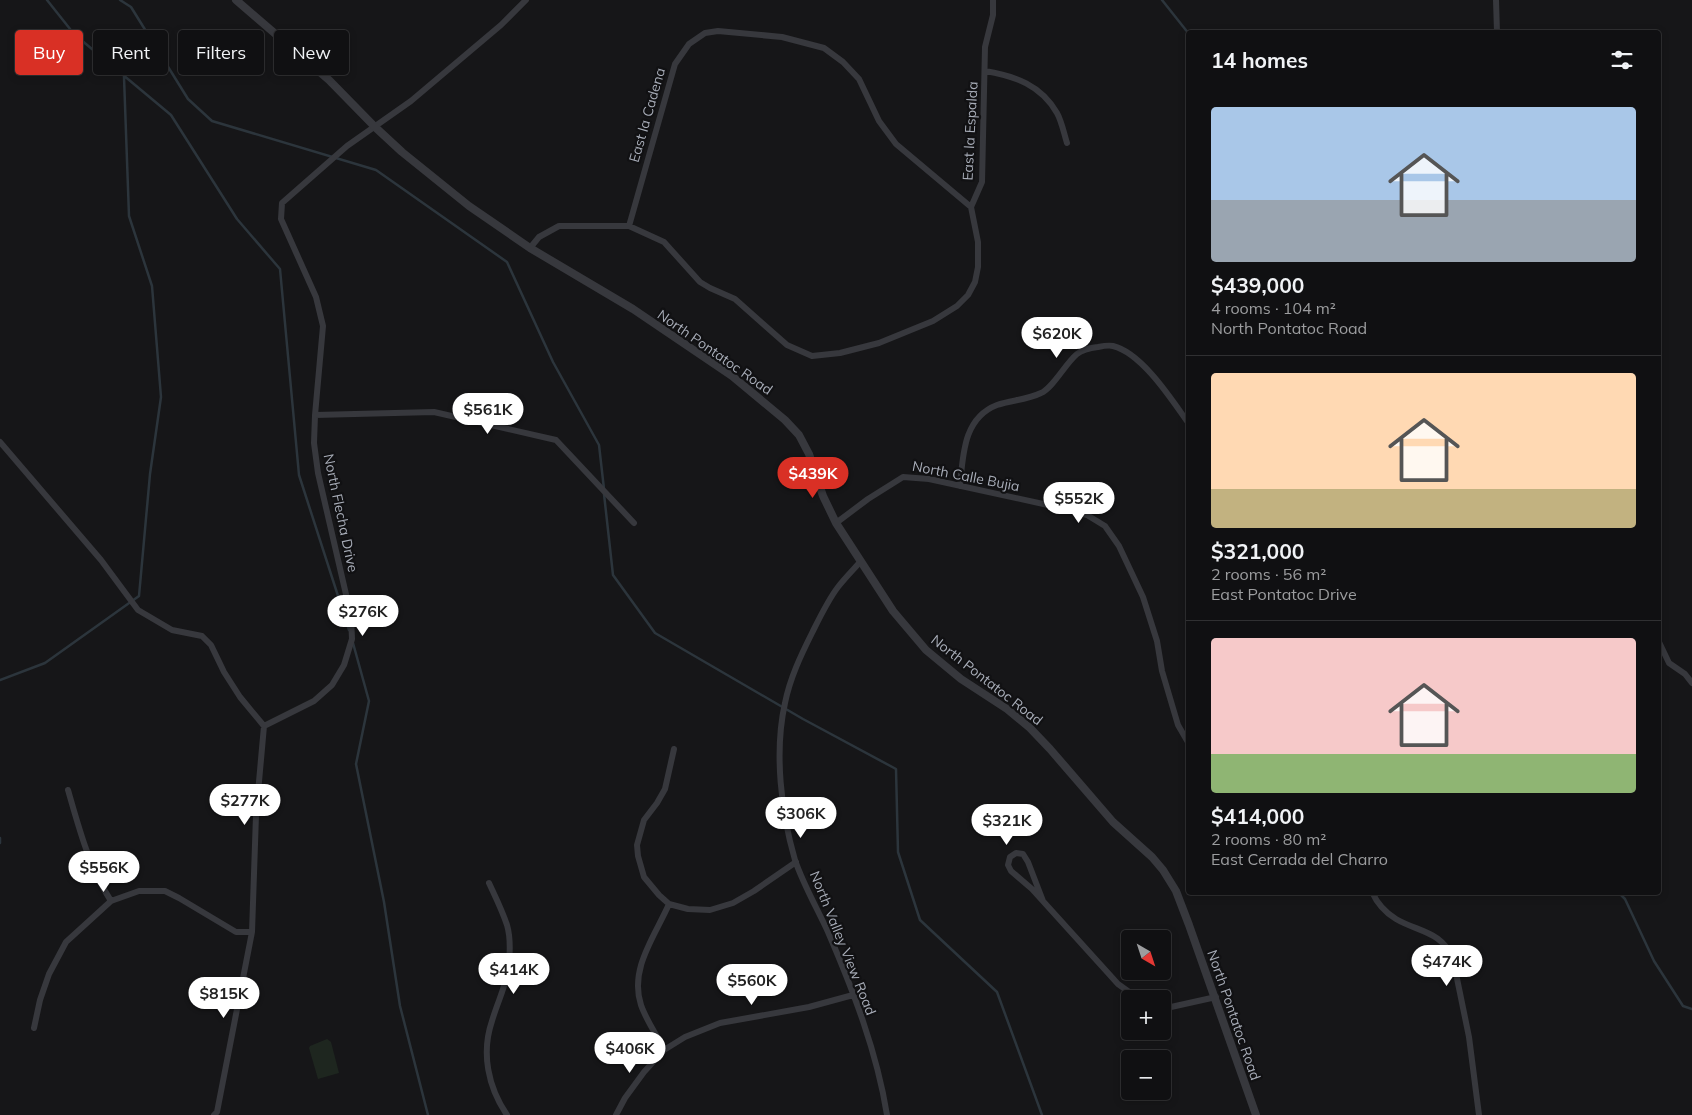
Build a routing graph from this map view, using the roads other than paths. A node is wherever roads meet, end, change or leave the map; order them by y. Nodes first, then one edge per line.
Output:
1 (236, 0) edge
2 (526, 0) edge
3 (993, 0) edge
4 (1496, 0) edge
5 (1497, 30) edge
6 (985, 71) junction
7 (375, 127) junction
8 (1067, 143) dead end
9 (971, 207) junction
10 (629, 226) junction
11 (530, 248) junction
12 (315, 415) junction
13 (1186, 420) edge
14 (0, 442) edge
15 (960, 486) junction
16 (634, 523) dead end
17 (836, 523) junction
18 (861, 561) junction
19 (1661, 646) edge
20 (1692, 668) edge
21 (1685, 674) junction
22 (1692, 682) edge
23 (264, 726) junction
24 (1186, 739) edge
25 (674, 749) dead end
26 (68, 790) dead end
27 (796, 862) junction
28 (489, 882) dead end
29 (1374, 895) edge
30 (111, 901) junction
31 (1043, 901) junction
32 (669, 904) junction
33 (252, 932) junction
34 (1126, 990) edge
35 (853, 995) junction
36 (1216, 997) junction
37 (1171, 1007) edge
38 (34, 1028) dead end
39 (664, 1050) junction
40 (217, 1114) edge
41 (506, 1115) edge
42 (616, 1115) edge
43 (887, 1115) edge
44 (1256, 1115) edge
45 (1479, 1115) edge

1 - 7 street, North Pontatoc Road
2 - 7 street, North Flecha Drive
3 - 6 street, East la Espalda
4 - 5 street
6 - 8 street
6 - 9 street, East la Espalda
7 - 11 street, North Pontatoc Road
7 - 12 street, North Flecha Drive
9 - 10 street
9 - 10 street, East la Cadena
10 - 11 street
11 - 17 street, North Pontatoc Road
12 - 16 street
12 - 23 street, North Flecha Drive
13 - 15 street
14 - 23 street
15 - 17 street, North Calle Bujia
15 - 24 street, North Calle Bujia
17 - 18 street, North Pontatoc Road
18 - 27 street, North Valley View Road
18 - 36 street, North Pontatoc Road
19 - 21 street
20 - 21 street
21 - 22 street
23 - 33 street
25 - 32 street
26 - 30 street
27 - 32 street
27 - 35 street, North Valley View Road
28 - 41 street
29 - 45 street
30 - 33 street
30 - 38 street
31 - 31 street
31 - 34 street
32 - 39 street
33 - 40 street
35 - 39 street
35 - 43 street, North Valley View Road
36 - 37 street
36 - 44 street, North Pontatoc Road
39 - 42 street

